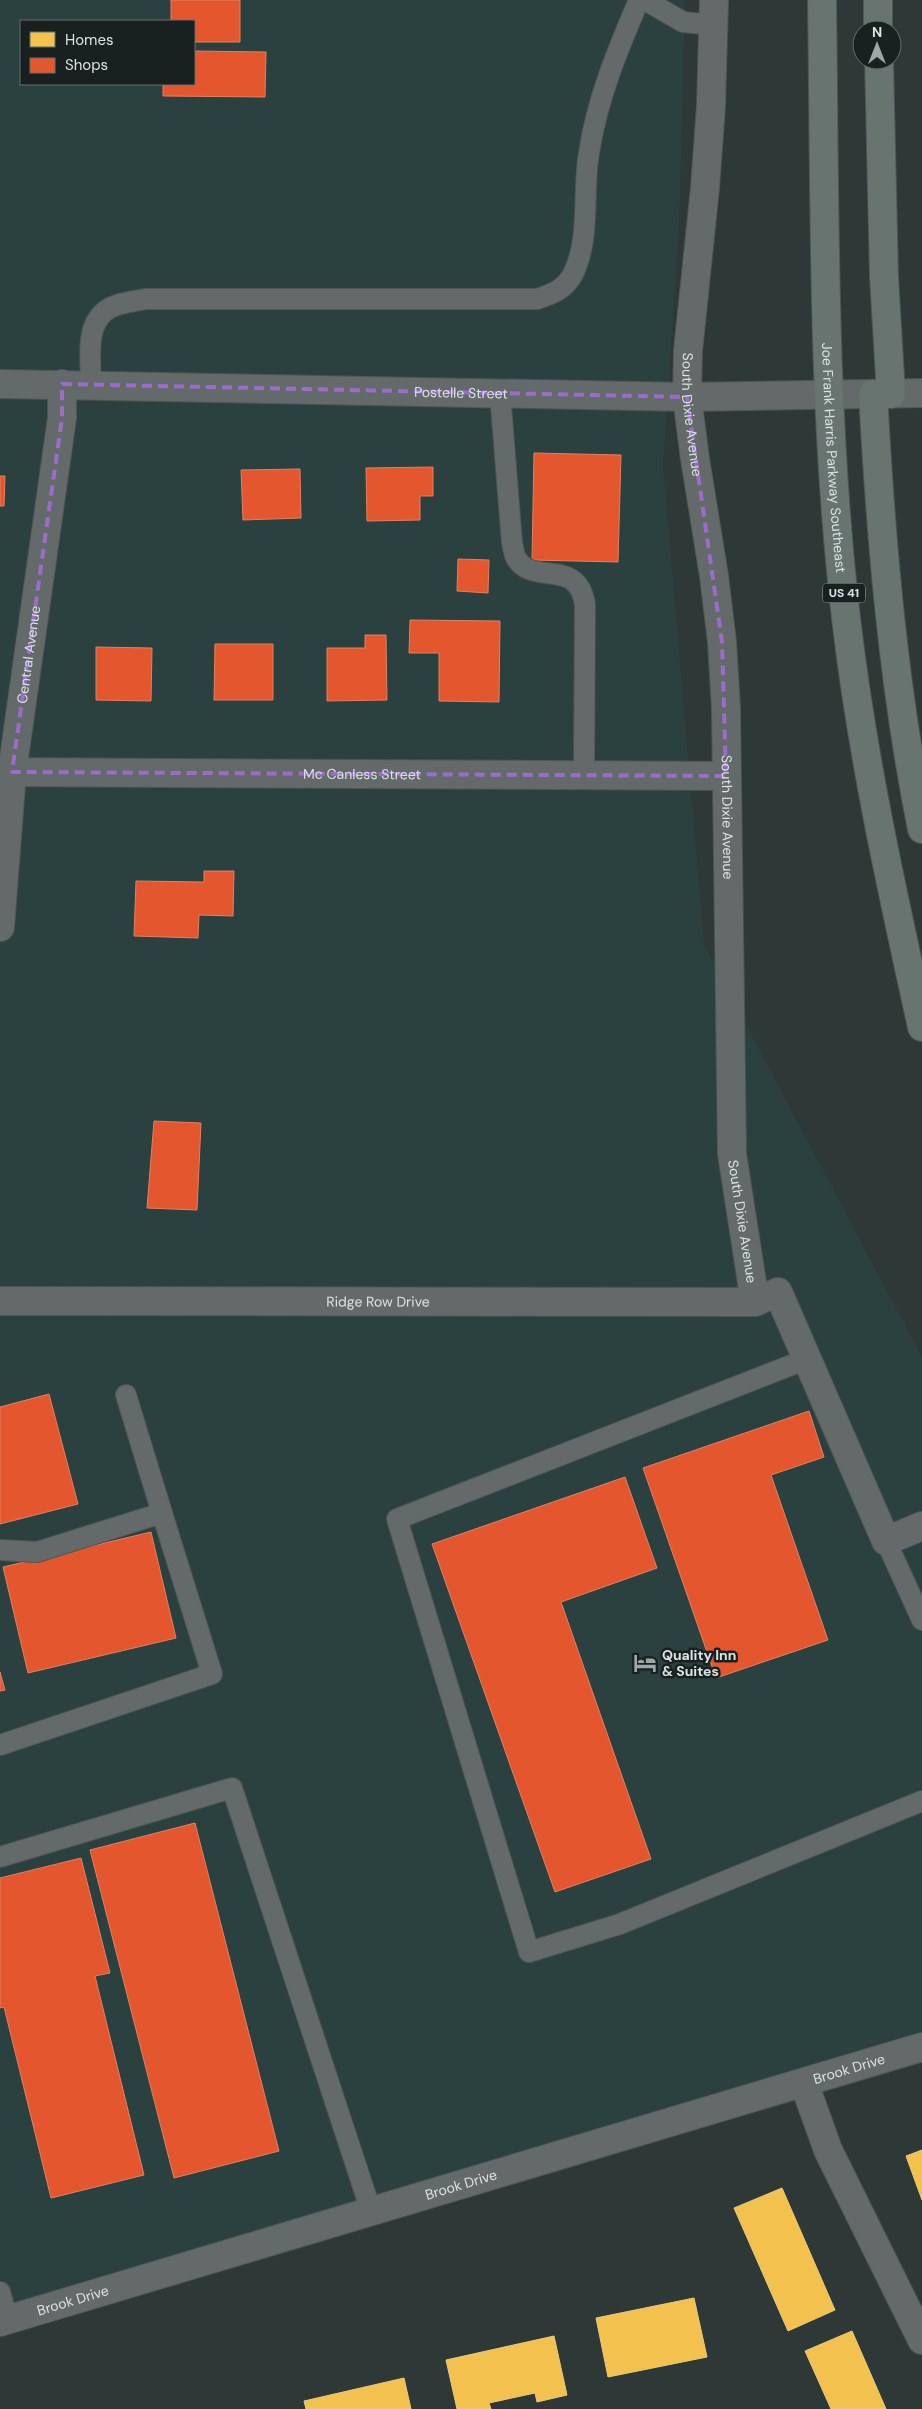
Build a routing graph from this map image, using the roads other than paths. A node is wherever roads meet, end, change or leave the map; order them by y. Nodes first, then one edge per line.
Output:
1 (639, 0) edge
2 (645, 0) edge
3 (822, 0) edge
4 (878, 0) edge
5 (714, 12) edge
6 (878, 20) edge
7 (878, 70) edge
8 (0, 384) edge
9 (62, 384) junction
10 (91, 384) junction
11 (500, 393) junction
12 (922, 393) edge
13 (882, 394) junction
14 (828, 395) junction
15 (687, 397) junction
16 (6, 772) edge
17 (584, 775) junction
18 (726, 776) junction
19 (922, 829) edge
20 (0, 927) edge
21 (922, 1027) edge
22 (0, 1301) edge
23 (755, 1302) junction
24 (807, 1359) junction
25 (126, 1395) dead end
26 (162, 1513) junction
27 (922, 1526) edge
28 (886, 1541) junction
29 (0, 1550) edge
30 (922, 1620) edge
31 (0, 1745) edge
32 (922, 1801) edge
33 (0, 1857) edge
34 (922, 2047) edge
35 (804, 2083) junction
36 (371, 2211) junction
37 (0, 2292) edge
38 (4, 2320) edge
39 (922, 2340) edge

1 - 10 lane
2 - 5 lane
3 - 14 main road, Joe Frank Harris Parkway Southeast / US 41
4 - 6 main road
5 - 15 street, South Dixie Avenue
7 - 13 main road
8 - 9 street, Postelle Street
9 - 10 street, Postelle Street
9 - 16 street, Central Avenue
10 - 11 street, Postelle Street
11 - 15 street, Postelle Street
11 - 17 lane
12 - 13 street, Postelle Street
13 - 14 street, Postelle Street
13 - 19 main road
14 - 15 street, Postelle Street
14 - 21 main road, Joe Frank Harris Parkway Southeast / US 41
15 - 18 street, South Dixie Avenue
16 - 17 street, Mc Canless Street
16 - 20 street, Central Avenue
17 - 18 street, Mc Canless Street
18 - 23 street, South Dixie Avenue
22 - 23 street, Ridge Row Drive
23 - 24 street, South Dixie Avenue
24 - 28 street, South Dixie Avenue
24 - 32 lane
25 - 26 lane
26 - 29 lane
26 - 31 lane
27 - 28 street
28 - 30 lane
33 - 36 lane
34 - 35 street, Brook Drive
35 - 36 street, Brook Drive
35 - 39 street
36 - 38 street, Brook Drive
37 - 38 lane

